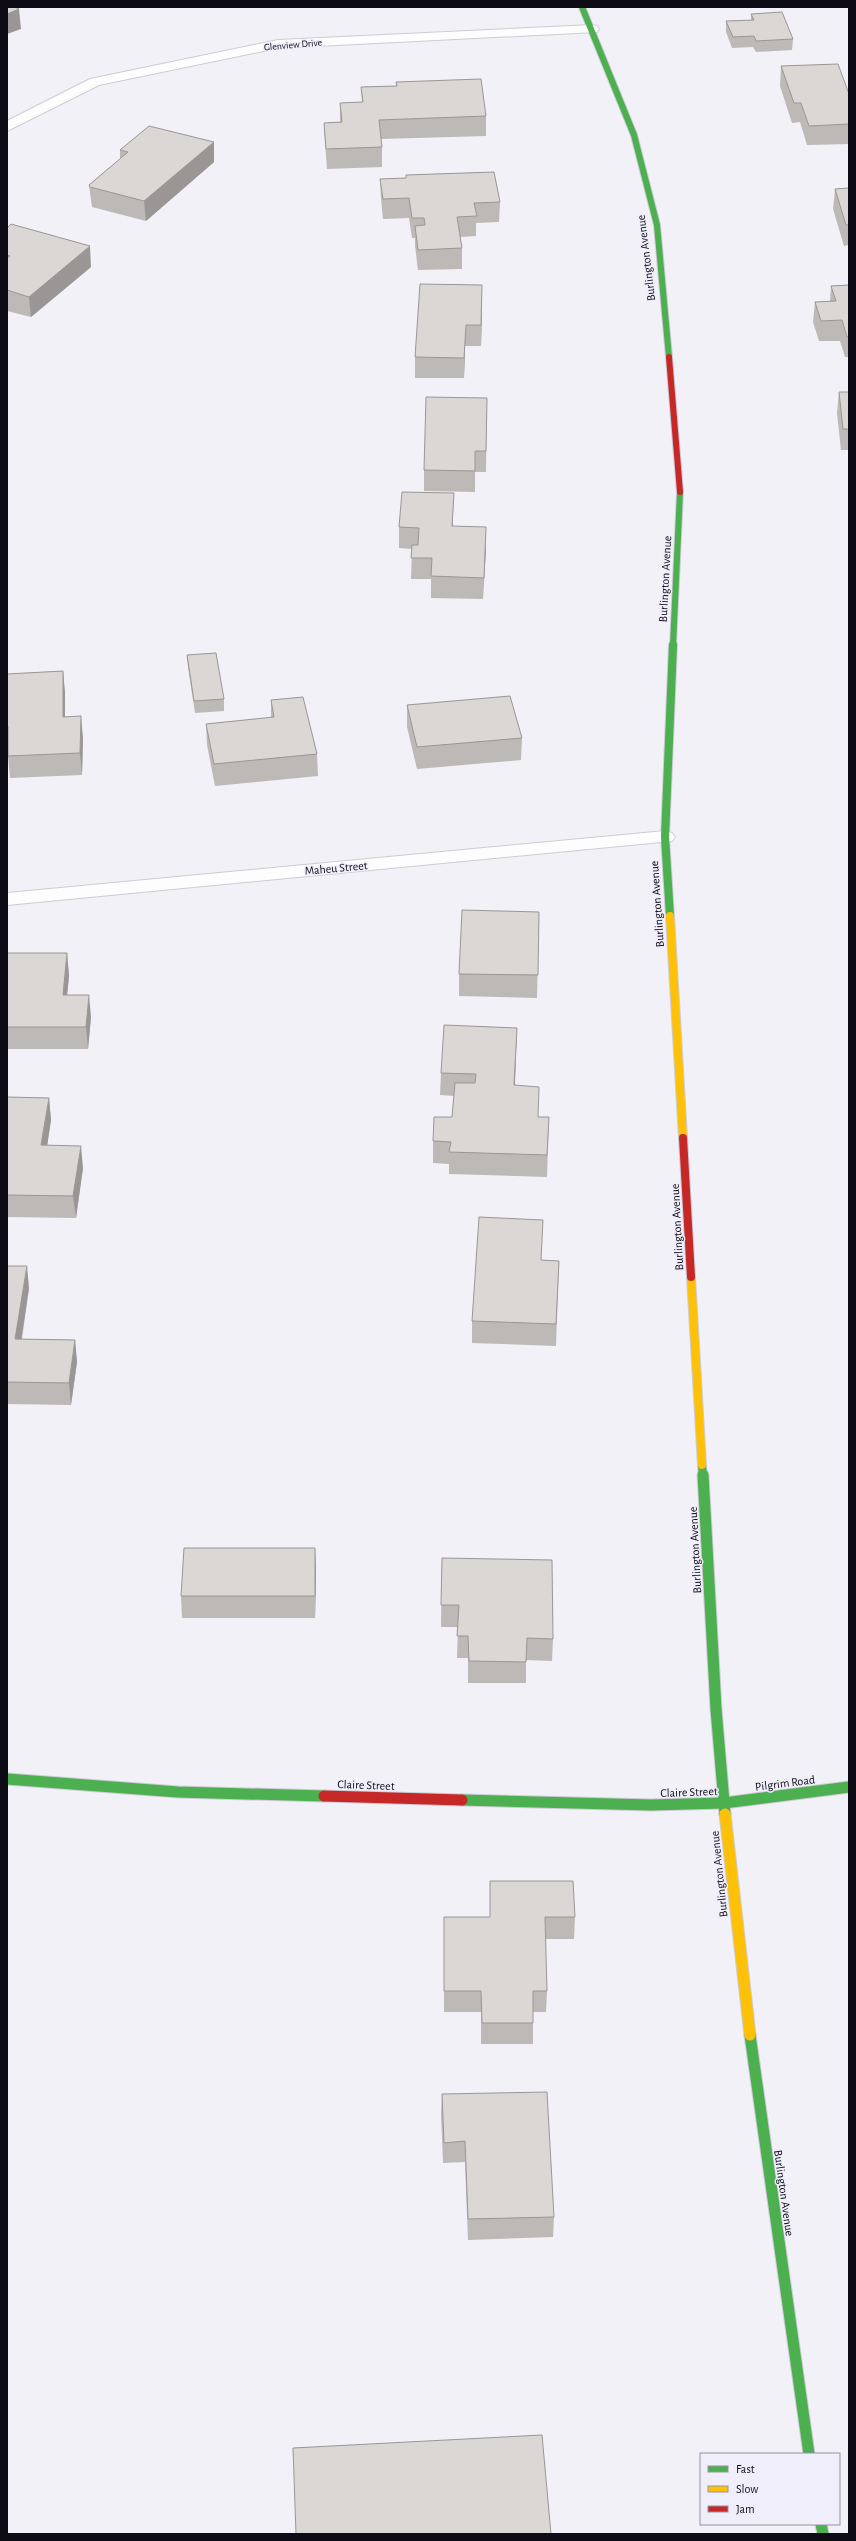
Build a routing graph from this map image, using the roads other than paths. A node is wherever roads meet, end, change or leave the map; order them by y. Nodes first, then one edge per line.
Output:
1 (582, 7) edge
2 (592, 29) junction
3 (7, 127) edge
4 (665, 837) junction
5 (7, 899) edge
6 (7, 1779) edge
7 (849, 1787) edge
8 (724, 1803) junction
9 (809, 2453) edge

1 - 2 main road, Burlington Avenue
2 - 3 street, Glenview Drive
2 - 4 main road, Burlington Avenue
4 - 5 street, Maheu Street
4 - 8 main road, Burlington Avenue
6 - 8 main road, Claire Street
7 - 8 main road, Pilgrim Road
8 - 9 main road, Burlington Avenue

